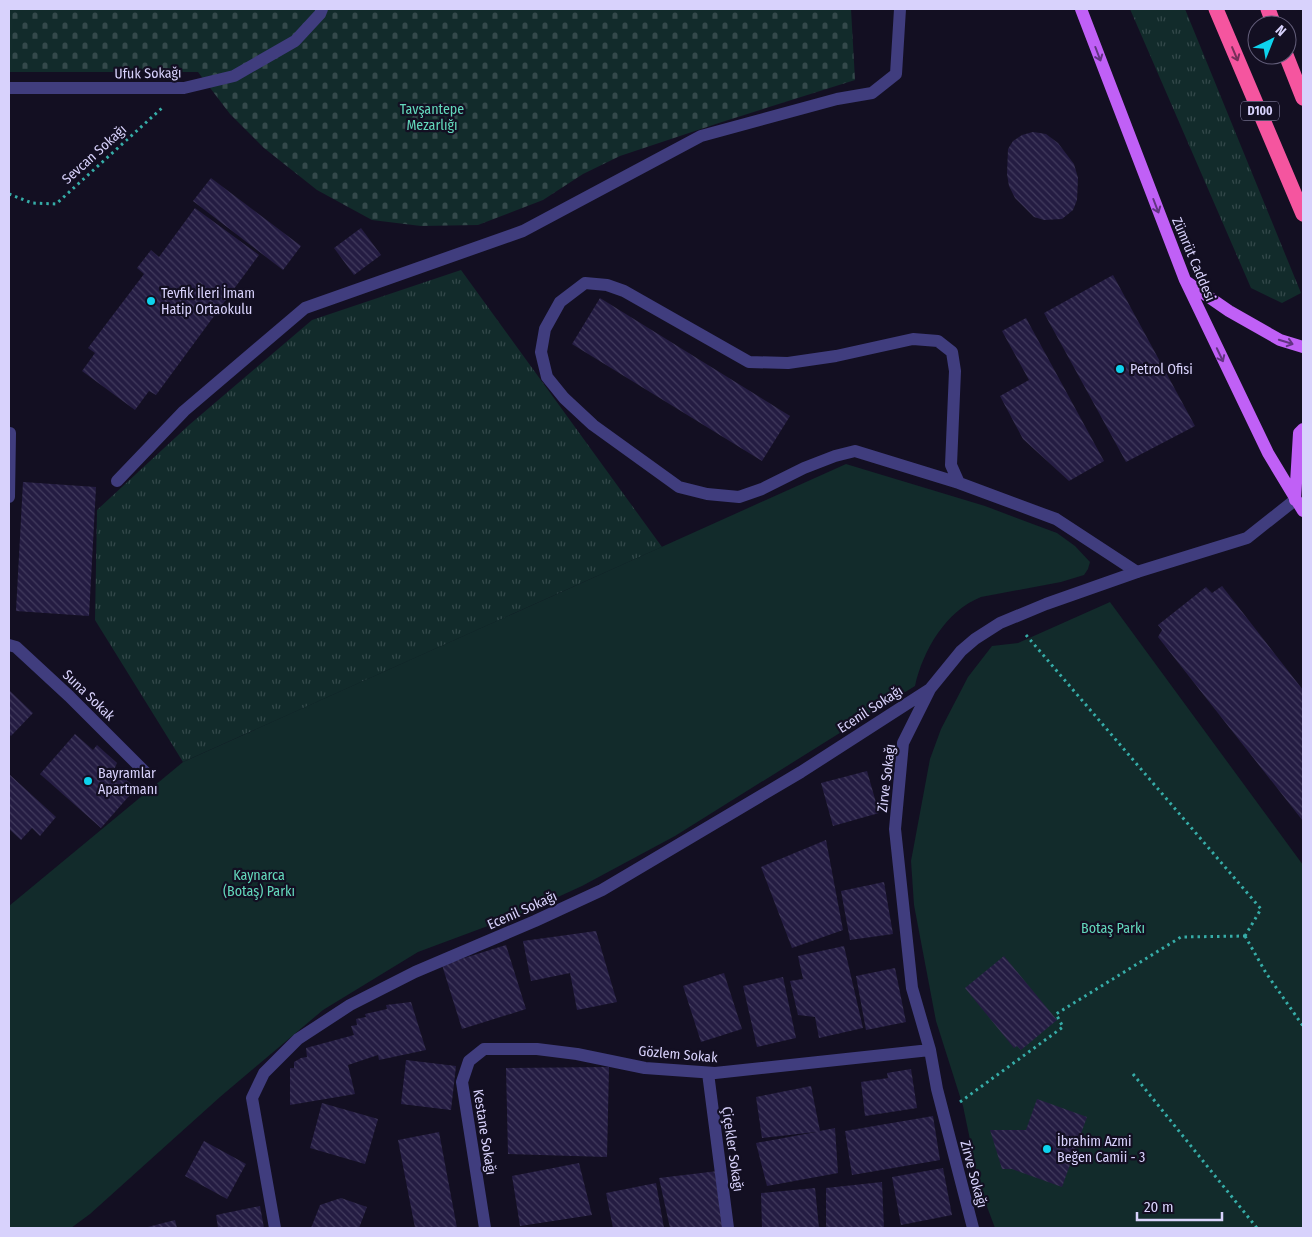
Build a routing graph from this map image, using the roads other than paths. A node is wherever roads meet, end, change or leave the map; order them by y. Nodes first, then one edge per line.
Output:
1 (322, 9) edge
2 (900, 9) edge
3 (1080, 9) edge
4 (1216, 9) edge
5 (1290, 65) edge
6 (9, 88) edge
7 (1303, 98) edge
8 (1303, 214) edge
9 (1185, 280) junction
10 (1303, 347) edge
11 (1303, 429) edge
12 (10, 434) dead end
13 (117, 481) dead end
14 (959, 483) junction
15 (9, 497) edge
16 (1295, 500) junction
17 (1303, 511) edge
18 (1137, 572) junction
19 (9, 645) edge
20 (930, 688) junction
21 (145, 772) dead end
22 (484, 1049) joint
23 (930, 1050) junction
24 (708, 1073) junction
25 (275, 1228) edge
26 (485, 1228) edge
27 (728, 1228) edge
28 (973, 1228) edge

1 - 6 street, Ufuk Sokağı
2 - 13 street
3 -> 9 main road, Zümrüt Caddesi
4 -> 8 highway, D100
5 - 7 highway
9 -> 10 main road
9 -> 16 main road, Zümrüt Caddesi
11 - 16 main road
12 - 15 street
14 - 14 street
14 - 18 street
16 - 17 main road, Zümrüt Caddesi
16 - 18 street, Zirve Sokağı
18 - 20 street, Zirve Sokağı
19 - 21 street, Suna Sokak
20 - 23 street, Zirve Sokağı
20 - 25 street, Ecenil Sokağı
22 - 24 street, Gözlem Sokak
22 - 26 street, Kestane Sokağı
23 - 24 street, Gözlem Sokak
23 - 28 street, Zirve Sokağı
24 - 27 street, Çiçekler Sokağı

